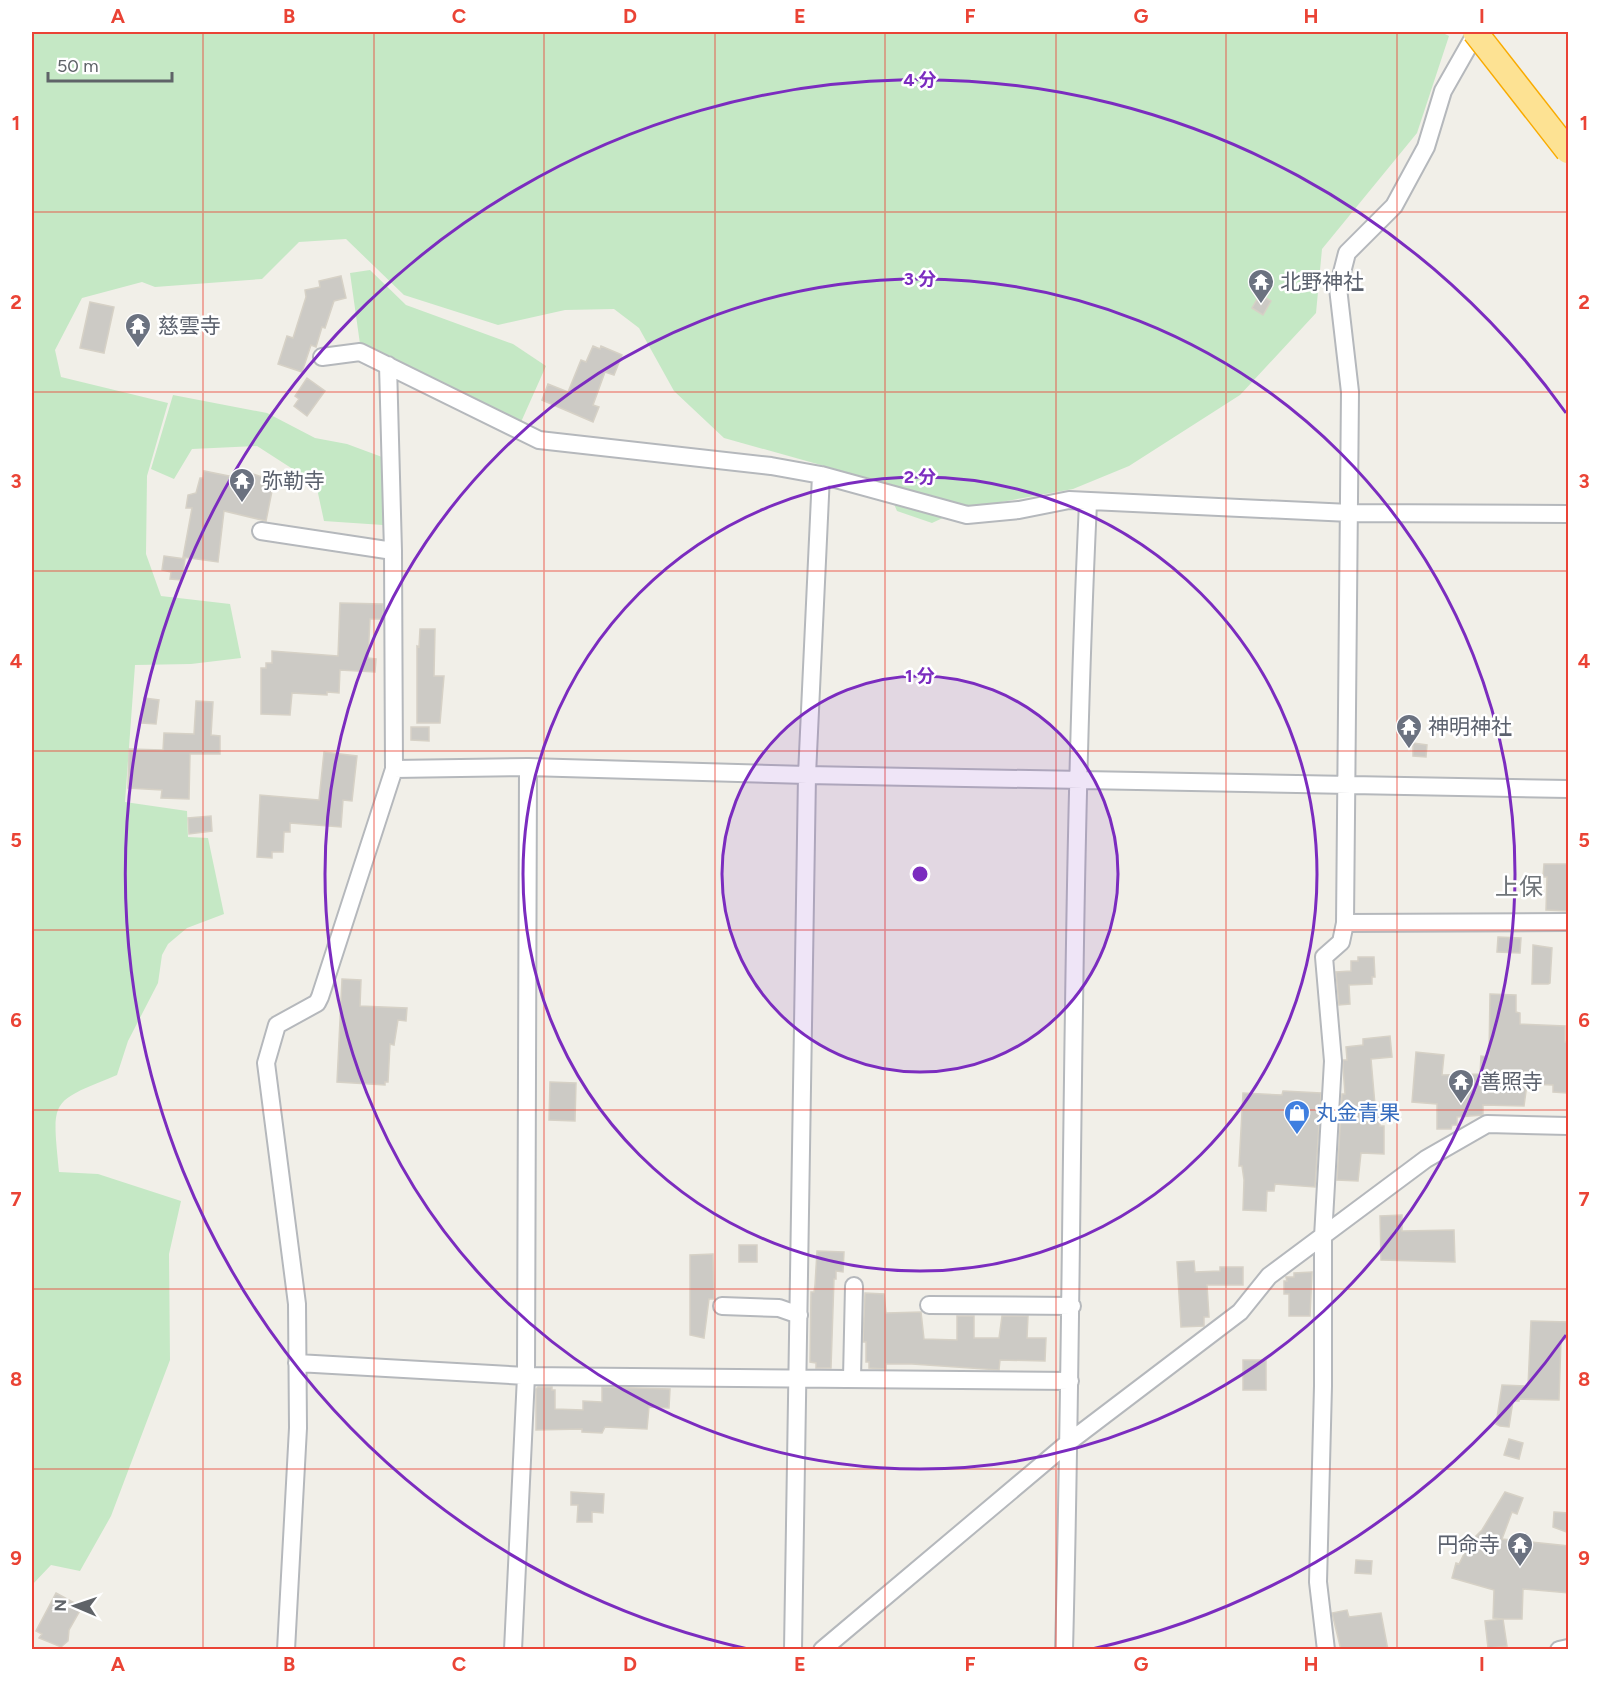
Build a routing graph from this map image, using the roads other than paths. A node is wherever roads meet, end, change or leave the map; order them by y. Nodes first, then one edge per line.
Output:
1 (1475, 32) edge
2 (1483, 32) edge
3 (1569, 151) edge
4 (322, 357) dead end
5 (388, 365) junction
6 (821, 475) junction
7 (1088, 503) junction
8 (1350, 513) junction
9 (1569, 514) edge
10 (261, 531) dead end
11 (393, 551) junction
12 (528, 768) junction
13 (394, 769) junction
14 (807, 775) junction
15 (1077, 780) junction
16 (1346, 786) junction
17 (1569, 789) edge
18 (1569, 922) edge
19 (1345, 923) junction
20 (1569, 1126) edge
21 (1323, 1237) junction
22 (854, 1286) dead end
23 (929, 1305) dead end
24 (722, 1306) dead end
25 (1072, 1306) junction
26 (799, 1316) junction
27 (297, 1363) junction
28 (526, 1376) junction
29 (852, 1378) junction
30 (796, 1380) junction
31 (1070, 1382) junction
32 (1070, 1442) junction
33 (1569, 1648) edge
34 (286, 1650) edge
35 (513, 1650) edge
36 (793, 1650) edge
37 (822, 1650) edge
38 (1064, 1650) edge
39 (1326, 1650) edge
40 (1558, 1650) edge

1 - 3 highway, bridge
2 - 8 street
4 - 5 street
5 - 6 street
5 - 11 street
6 - 7 street
6 - 14 street
7 - 8 street
7 - 15 street
8 - 9 street
8 - 16 street
10 - 11 street
11 - 13 street
12 - 13 street
12 - 14 street
12 - 28 street
13 - 27 street
14 - 15 street
14 - 26 street
15 - 16 street
15 - 25 street
16 - 17 street
16 - 19 street
18 - 19 street
19 - 21 street
20 - 21 street
21 - 32 street
21 - 39 street
22 - 29 street
23 - 25 street
24 - 26 street
25 - 31 street
26 - 30 street
27 - 28 street
27 - 34 street
28 - 30 street
28 - 35 street
29 - 30 street
29 - 31 street
30 - 36 street
31 - 32 street
32 - 37 street
32 - 38 street
33 - 40 street

